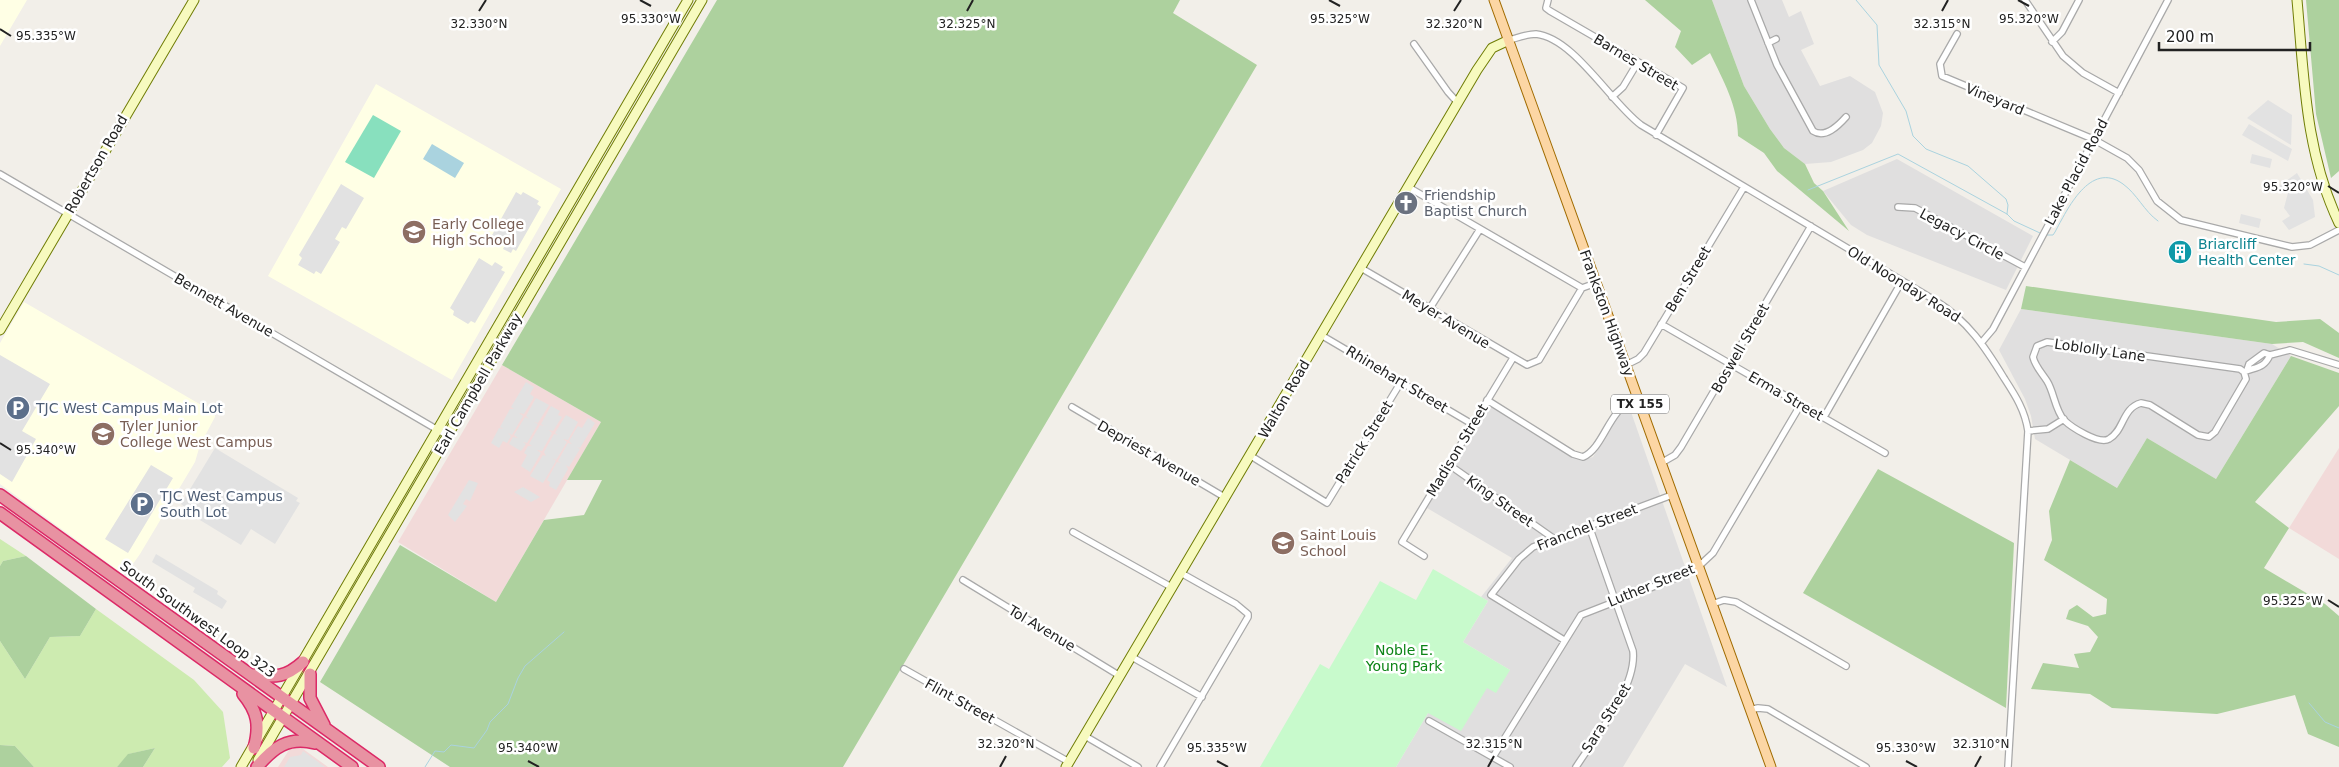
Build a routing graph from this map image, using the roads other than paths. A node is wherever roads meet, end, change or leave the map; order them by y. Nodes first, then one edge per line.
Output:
1 (194, 0) edge
2 (688, 0) edge
3 (702, 0) edge
4 (1494, 0) edge
5 (1548, 0) edge
6 (1751, 0) edge
7 (2025, 0) edge
8 (2079, 0) edge
9 (2168, 0) edge
10 (2297, 0) edge
11 (1957, 34) dead end
12 (1776, 39) dead end
13 (1509, 40) junction
14 (2052, 42) junction
15 (1768, 43) junction
16 (1414, 44) dead end
17 (1638, 62) junction
18 (2118, 93) junction
19 (1612, 98) junction
20 (1458, 103) junction
21 (625, 108) junction
22 (635, 114) junction
23 (1846, 117) dead end
24 (1656, 135) junction
25 (2093, 139) junction
26 (0, 174) edge
27 (1408, 187) junction
28 (1744, 187) junction
29 (1898, 207) dead end
30 (68, 213) junction
31 (2339, 223) edge
32 (1811, 226) junction
33 (1480, 229) junction
34 (2339, 230) edge
35 (2025, 267) junction
36 (1361, 268) junction
37 (1902, 281) junction
38 (1596, 283) junction
39 (1582, 288) junction
40 (1430, 308) junction
41 (1661, 324) junction
42 (0, 330) edge
43 (1322, 335) junction
44 (1982, 342) junction
45 (1513, 358) junction
46 (1731, 364) junction
47 (1626, 365) junction
48 (2339, 365) edge
49 (2246, 371) junction
50 (1401, 382) junction
51 (1637, 397) junction
52 (1487, 400) junction
53 (1801, 404) junction
54 (1072, 407) dead end
55 (1824, 418) junction
56 (2064, 419) junction
57 (1472, 424) junction
58 (438, 430) junction
59 (2028, 431) junction
60 (448, 436) junction
61 (1885, 453) dead end
62 (1251, 456) junction
63 (1661, 463) junction
64 (1448, 464) junction
65 (0, 495) edge
66 (1672, 495) junction
67 (1226, 498) junction
68 (0, 513) edge
69 (1589, 526) junction
70 (1073, 532) dead end
71 (1553, 538) junction
72 (1424, 556) dead end
73 (1698, 567) junction
74 (1181, 573) junction
75 (963, 580) dead end
76 (1173, 588) junction
77 (1615, 600) junction
78 (1712, 604) junction
79 (1564, 640) junction
80 (1132, 656) junction
81 (303, 662) junction
82 (1846, 666) dead end
83 (904, 669) dead end
84 (310, 674) junction
85 (253, 675) junction
86 (1120, 676) junction
87 (233, 682) junction
88 (1202, 697) junction
89 (287, 701) junction
90 (1750, 710) junction
91 (279, 715) junction
92 (1429, 720) dead end
93 (328, 730) junction
94 (1085, 736) junction
95 (322, 746) junction
96 (254, 748) junction
97 (1493, 757) junction
98 (1068, 764) edge
99 (241, 767) edge
100 (256, 767) edge
101 (352, 767) edge
102 (379, 767) edge
103 (1138, 767) edge
104 (1160, 767) edge
105 (1510, 767) edge
106 (1576, 767) edge
107 (1771, 767) edge
108 (1866, 767) edge
109 (2008, 767) edge

1 - 30 main road, Robertson Road
2 - 21 main road, Earl Campbell Parkway
3 - 22 main road, Earl Campbell Parkway
4 - 13 main road, Frankston Highway / TX 155
5 - 17 street, Barnes Street
6 - 15 street
7 - 14 street
8 - 14 street
9 - 18 street, Lake Placid Road
10 - 31 main road
11 - 25 street, Vineyard
12 - 15 street
13 - 19 street, Old Noonday Road
13 - 20 main road, Walton Road
13 - 38 main road, Frankston Highway / TX 155
14 - 18 street
15 - 23 street
16 - 20 street
17 - 19 street
17 - 24 street, Barnes Street
18 - 25 street, Lake Placid Road
19 - 24 street, Old Noonday Road
20 - 27 main road, Walton Road
21 - 22 main road
21 - 58 main road, Earl Campbell Parkway
22 - 60 main road, Earl Campbell Parkway
24 - 28 street, Old Noonday Road
25 - 34 street
25 - 35 street, Lake Placid Road
26 - 30 street, Bennett Avenue
27 - 33 street
27 - 36 main road, Walton Road
28 - 32 street, Old Noonday Road
28 - 41 street, Ben Street
29 - 35 street, Legacy Circle
30 - 42 main road, Robertson Road
30 - 58 street, Bennett Avenue
32 - 37 street, Old Noonday Road
32 - 46 street, Boswell Street
33 - 39 street
33 - 40 street
35 - 44 street, Lake Placid Road
36 - 40 street, Meyer Avenue
36 - 43 main road, Walton Road
37 - 44 street, Old Noonday Road
37 - 55 street
38 - 39 street
38 - 47 main road, Frankston Highway / TX 155
39 - 45 street, Meyer Avenue
40 - 45 street, Meyer Avenue
41 - 46 street, Erma Street
41 - 47 street, Ben Street
43 - 50 street, Rhinehart Street
43 - 62 main road, Walton Road
44 - 59 street, Old Noonday Road
45 - 52 street, Madison Street
46 - 53 street, Erma Street
46 - 63 street, Boswell Street
47 - 51 main road, Frankston Highway / TX 155
48 - 49 street
49 - 56 street
49 - 56 street, Loblolly Lane
50 - 57 street, Rhinehart Street
50 - 62 street, Patrick Street
51 - 52 street
51 - 63 main road, Frankston Highway / TX 155
52 - 57 street, Madison Street
53 - 55 street, Erma Street
53 - 73 street, Luther Street
54 - 67 street, Depriest Avenue
55 - 61 street, Erma Street
56 - 59 street
57 - 64 street, Madison Street
58 - 60 street, Bennett Avenue
58 - 81 main road, Earl Campbell Parkway
59 - 109 street, Old Noonday Road
60 - 84 main road, Earl Campbell Parkway
62 - 67 main road, Walton Road
63 - 66 main road, Frankston Highway / TX 155
64 - 71 street, King Street
64 - 72 street, Madison Street
65 - 85 highway, South Southwest Loop 323
66 - 69 street, Franchel Street
66 - 73 main road, Frankston Highway / TX 155
67 - 74 main road, Walton Road
68 - 87 highway
69 - 71 street, Franchel Street
69 - 77 street, Sara Street
70 - 76 street
71 - 79 street, Franchel Street
73 - 77 street, Luther Street
73 - 78 main road, Frankston Highway / TX 155
74 - 76 main road, Walton Road
74 - 88 street
75 - 86 street, Tol Avenue
76 - 80 main road, Walton Road
77 - 79 street, Luther Street
77 - 106 street, Sara Street
78 - 82 street
78 - 90 main road, Frankston Highway / TX 155
79 - 97 street, Luther Street
80 - 86 main road, Walton Road
80 - 88 street
81 - 85 highway
81 - 89 main road, Earl Campbell Parkway
83 - 98 street, Flint Street
84 - 89 main road, Earl Campbell Parkway
84 - 93 highway
85 - 89 highway, South Southwest Loop 323
86 - 94 main road, Walton Road
87 - 91 highway
87 - 96 highway
88 - 104 street
89 - 91 main road, Earl Campbell Parkway
89 - 93 highway, South Southwest Loop 323
90 - 107 main road, Frankston Highway / TX 155
90 - 108 street
91 - 95 highway
91 - 96 main road, Earl Campbell Parkway
91 - 100 main road, Earl Campbell Parkway
92 - 97 street
93 - 102 highway, South Southwest Loop 323
94 - 98 main road, Walton Road
94 - 103 street
95 - 100 highway
95 - 101 highway
96 - 99 main road, Earl Campbell Parkway
97 - 105 street

